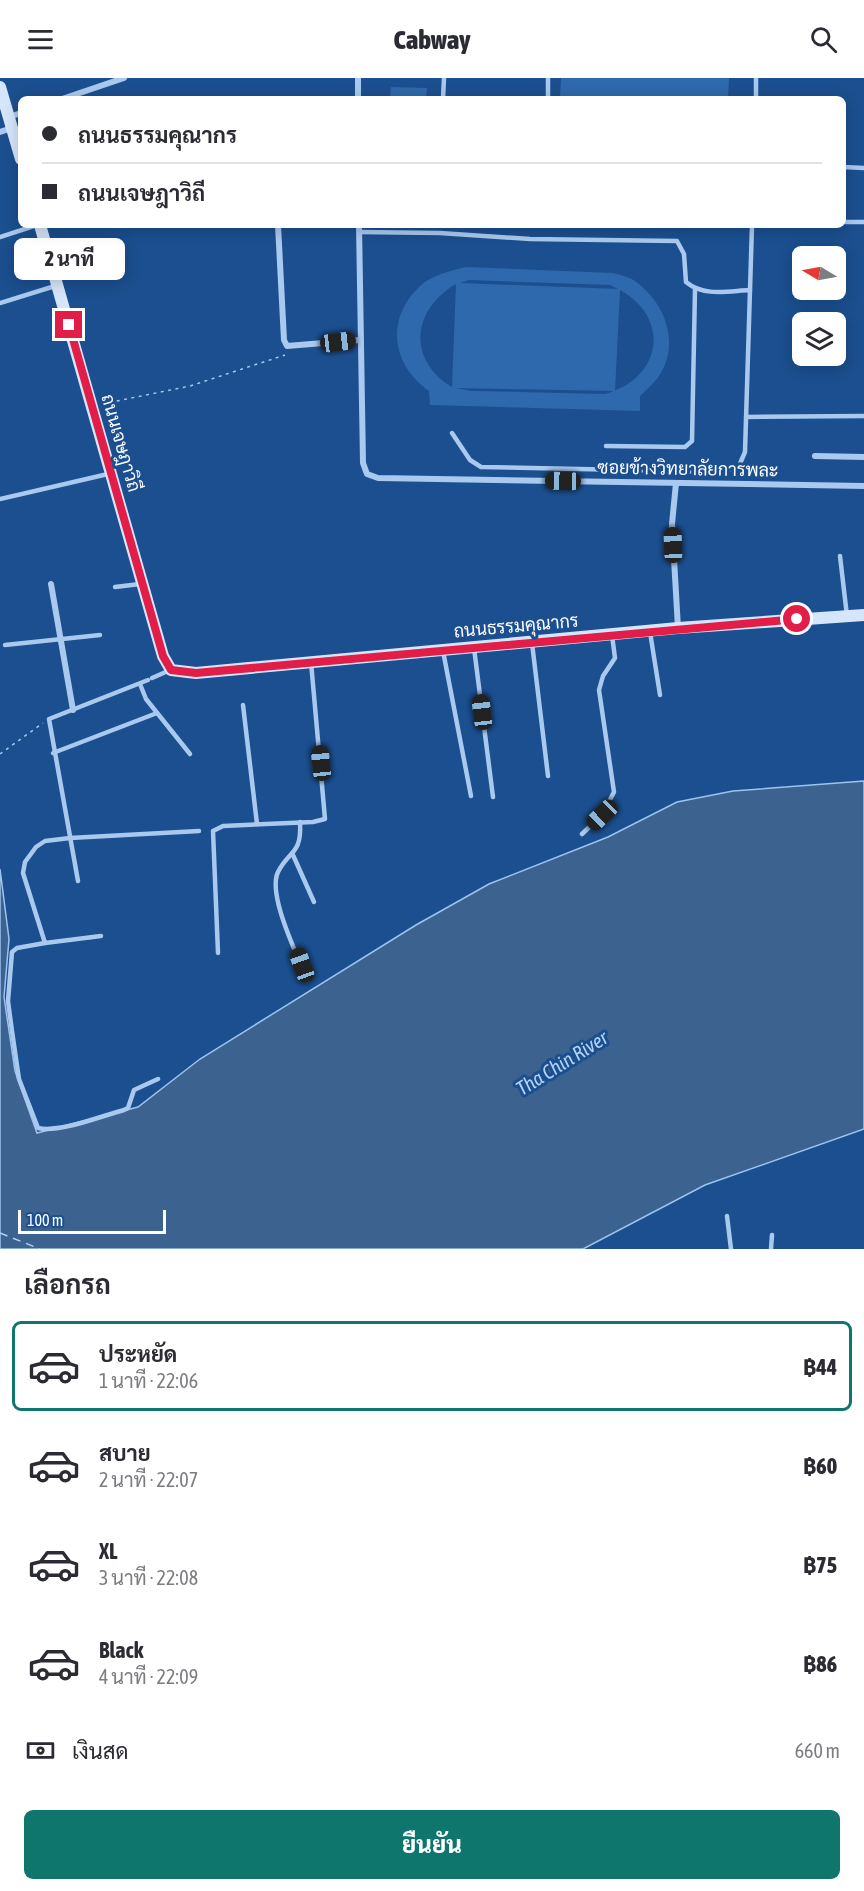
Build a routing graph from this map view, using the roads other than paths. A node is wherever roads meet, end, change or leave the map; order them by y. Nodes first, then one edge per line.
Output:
1 (124, 78) edge
2 (358, 78) edge
3 (444, 78) edge
4 (548, 78) edge
5 (756, 78) edge
6 (0, 87) edge
7 (71, 96) edge
8 (358, 96) edge
9 (443, 96) edge
10 (548, 96) edge
11 (756, 96) edge
12 (10, 122) edge
13 (18, 149) edge
14 (846, 167) edge
15 (864, 168) edge
16 (846, 222) edge
17 (864, 222) edge
18 (29, 228) edge
19 (40, 228) edge
20 (278, 228) edge
21 (359, 228) edge
22 (440, 228) edge
23 (752, 228) edge
24 (440, 233) junction
25 (0, 237) edge
26 (57, 285) junction
27 (695, 289) junction
28 (750, 290) junction
29 (0, 303) edge
30 (360, 340) junction
31 (864, 416) edge
32 (746, 417) junction
33 (452, 433) dead end
34 (606, 446) dead end
35 (815, 456) dead end
36 (864, 457) edge
37 (111, 473) junction
38 (676, 483) junction
39 (864, 486) edge
40 (0, 499) edge
41 (840, 556) dead end
42 (142, 583) junction
43 (51, 584) dead end
44 (115, 587) dead end
45 (864, 615) edge
46 (847, 616) junction
47 (678, 628) junction
48 (649, 631) junction
49 (100, 634) dead end
50 (612, 635) junction
51 (60, 639) junction
52 (532, 643) junction
53 (5, 645) dead end
54 (474, 648) junction
55 (443, 651) junction
56 (310, 662) junction
57 (171, 670) junction
58 (140, 684) junction
59 (660, 695) dead end
60 (243, 705) dead end
61 (73, 710) junction
62 (157, 712) junction
63 (53, 753) junction
64 (190, 754) dead end
65 (548, 776) dead end
66 (471, 796) dead end
67 (493, 797) dead end
68 (300, 822) junction
69 (257, 824) junction
70 (200, 831) dead end
71 (582, 834) dead end
72 (69, 837) junction
73 (293, 855) junction
74 (78, 881) dead end
75 (314, 902) dead end
76 (101, 936) dead end
77 (45, 943) junction
78 (218, 953) dead end
79 (307, 980) dead end
80 (158, 1079) dead end
81 (727, 1216) dead end
82 (772, 1235) dead end
83 (731, 1249) edge
84 (771, 1249) edge

1 - 7 street
2 - 8 street
3 - 9 lane
4 - 10 lane
5 - 11 lane
6 - 12 street
12 - 13 street
14 - 15 lane
16 - 17 lane
18 - 25 lane
19 - 26 street, ถนนเจษฎาวิถี
20 - 30 street
21 - 24 lane
21 - 30 street, ซอยข้างวิทยาลัยการพละ
22 - 24 lane
23 - 28 lane
24 - 27 lane
26 - 29 lane
26 - 37 street, ถนนเจษฎาวิถี
27 - 28 lane
27 - 34 lane
28 - 32 lane
30 - 38 street, ซอยข้างวิทยาลัยการพละ
31 - 32 lane
32 - 33 lane
35 - 36 street
37 - 40 lane
37 - 42 street, ถนนเจษฎาวิถี
38 - 39 street, ซอยข้างวิทยาลัยการพละ
38 - 47 street
41 - 46 lane
42 - 44 lane
42 - 57 street, ถนนเจษฎาวิถี
43 - 51 street
45 - 46 street, ถนนธรรมคุณากร
46 - 47 street, ถนนธรรมคุณากร
47 - 48 street, ถนนธรรมคุณากร
48 - 50 street, ถนนธรรมคุณากร
48 - 59 lane
49 - 51 lane
50 - 52 street, ถนนธรรมคุณากร
50 - 71 lane
51 - 53 lane
51 - 61 street
52 - 54 street, ถนนธรรมคุณากร
52 - 65 lane
54 - 55 street, ถนนธรรมคุณากร
54 - 67 lane
55 - 56 street, ถนนธรรมคุณากร
55 - 66 lane
56 - 57 street, ถนนธรรมคุณากร
56 - 68 lane
57 - 58 lane
58 - 61 lane
58 - 62 lane
60 - 69 lane
61 - 63 lane
62 - 63 lane
62 - 64 lane
63 - 72 lane
68 - 69 lane
68 - 73 lane
69 - 78 lane
70 - 72 lane
72 - 74 lane
72 - 77 lane
73 - 75 lane
73 - 79 lane
76 - 77 lane
77 - 80 lane
81 - 83 lane
82 - 84 lane

